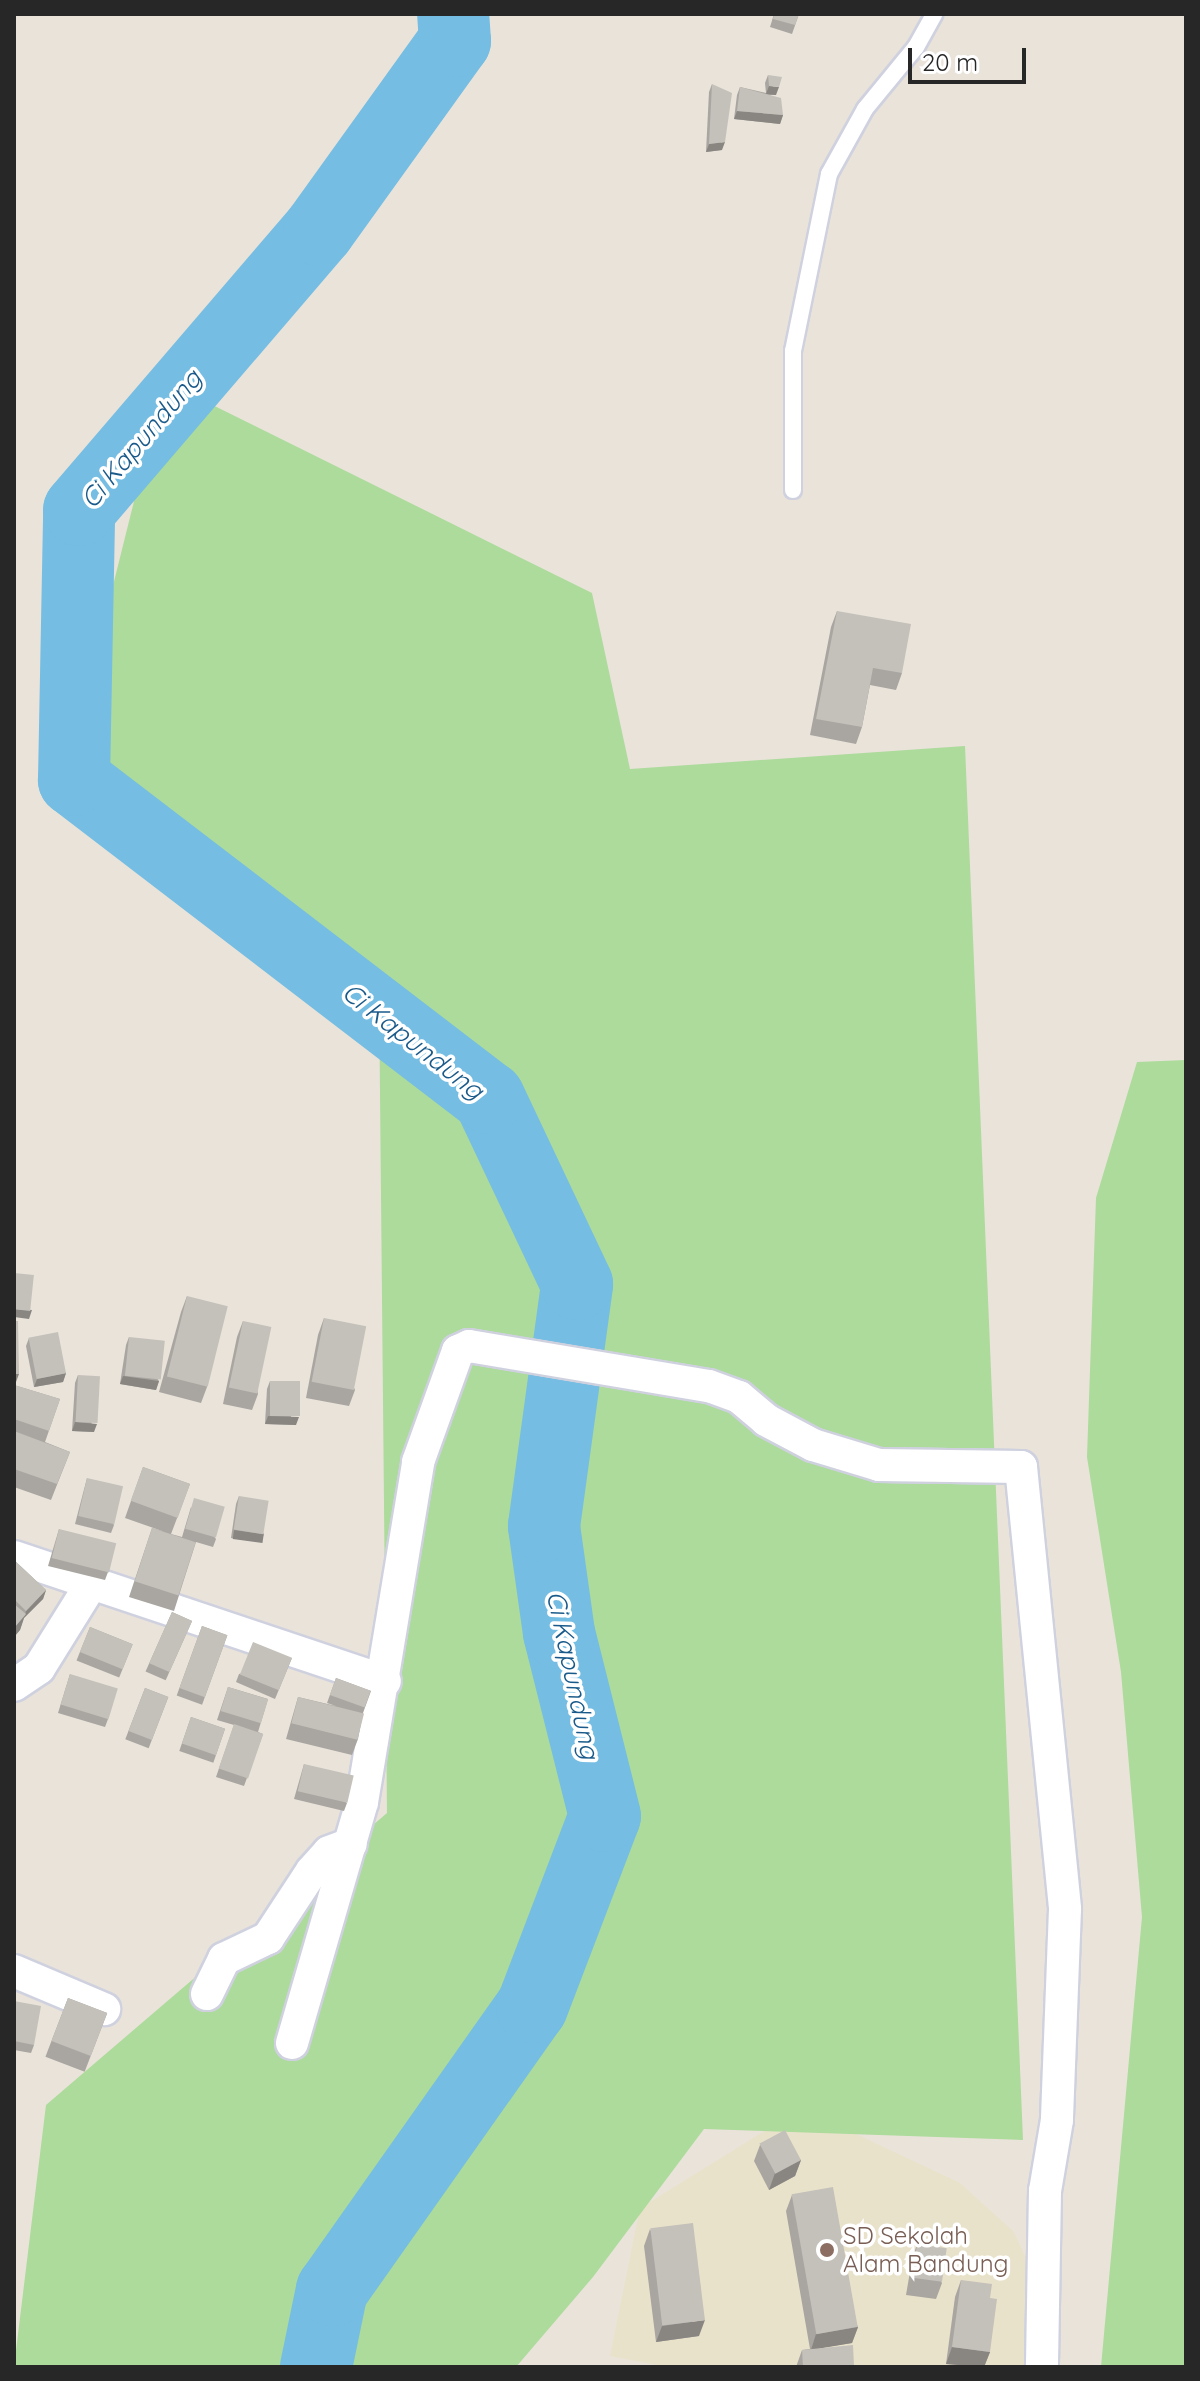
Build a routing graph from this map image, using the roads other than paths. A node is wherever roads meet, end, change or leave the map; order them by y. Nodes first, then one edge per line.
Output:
1 (934, 14) edge
2 (793, 490) dead end
3 (14, 1557) edge
4 (90, 1586) junction
5 (385, 1681) junction
6 (14, 1685) edge
7 (351, 1844) junction
8 (14, 1971) edge
9 (207, 1994) dead end
10 (104, 2009) edge
11 (292, 2043) dead end
12 (1042, 2367) edge

1 - 2 lane
3 - 4 street
4 - 5 street
4 - 6 street
5 - 7 street
5 - 12 street
7 - 9 street
7 - 11 street
8 - 10 street

